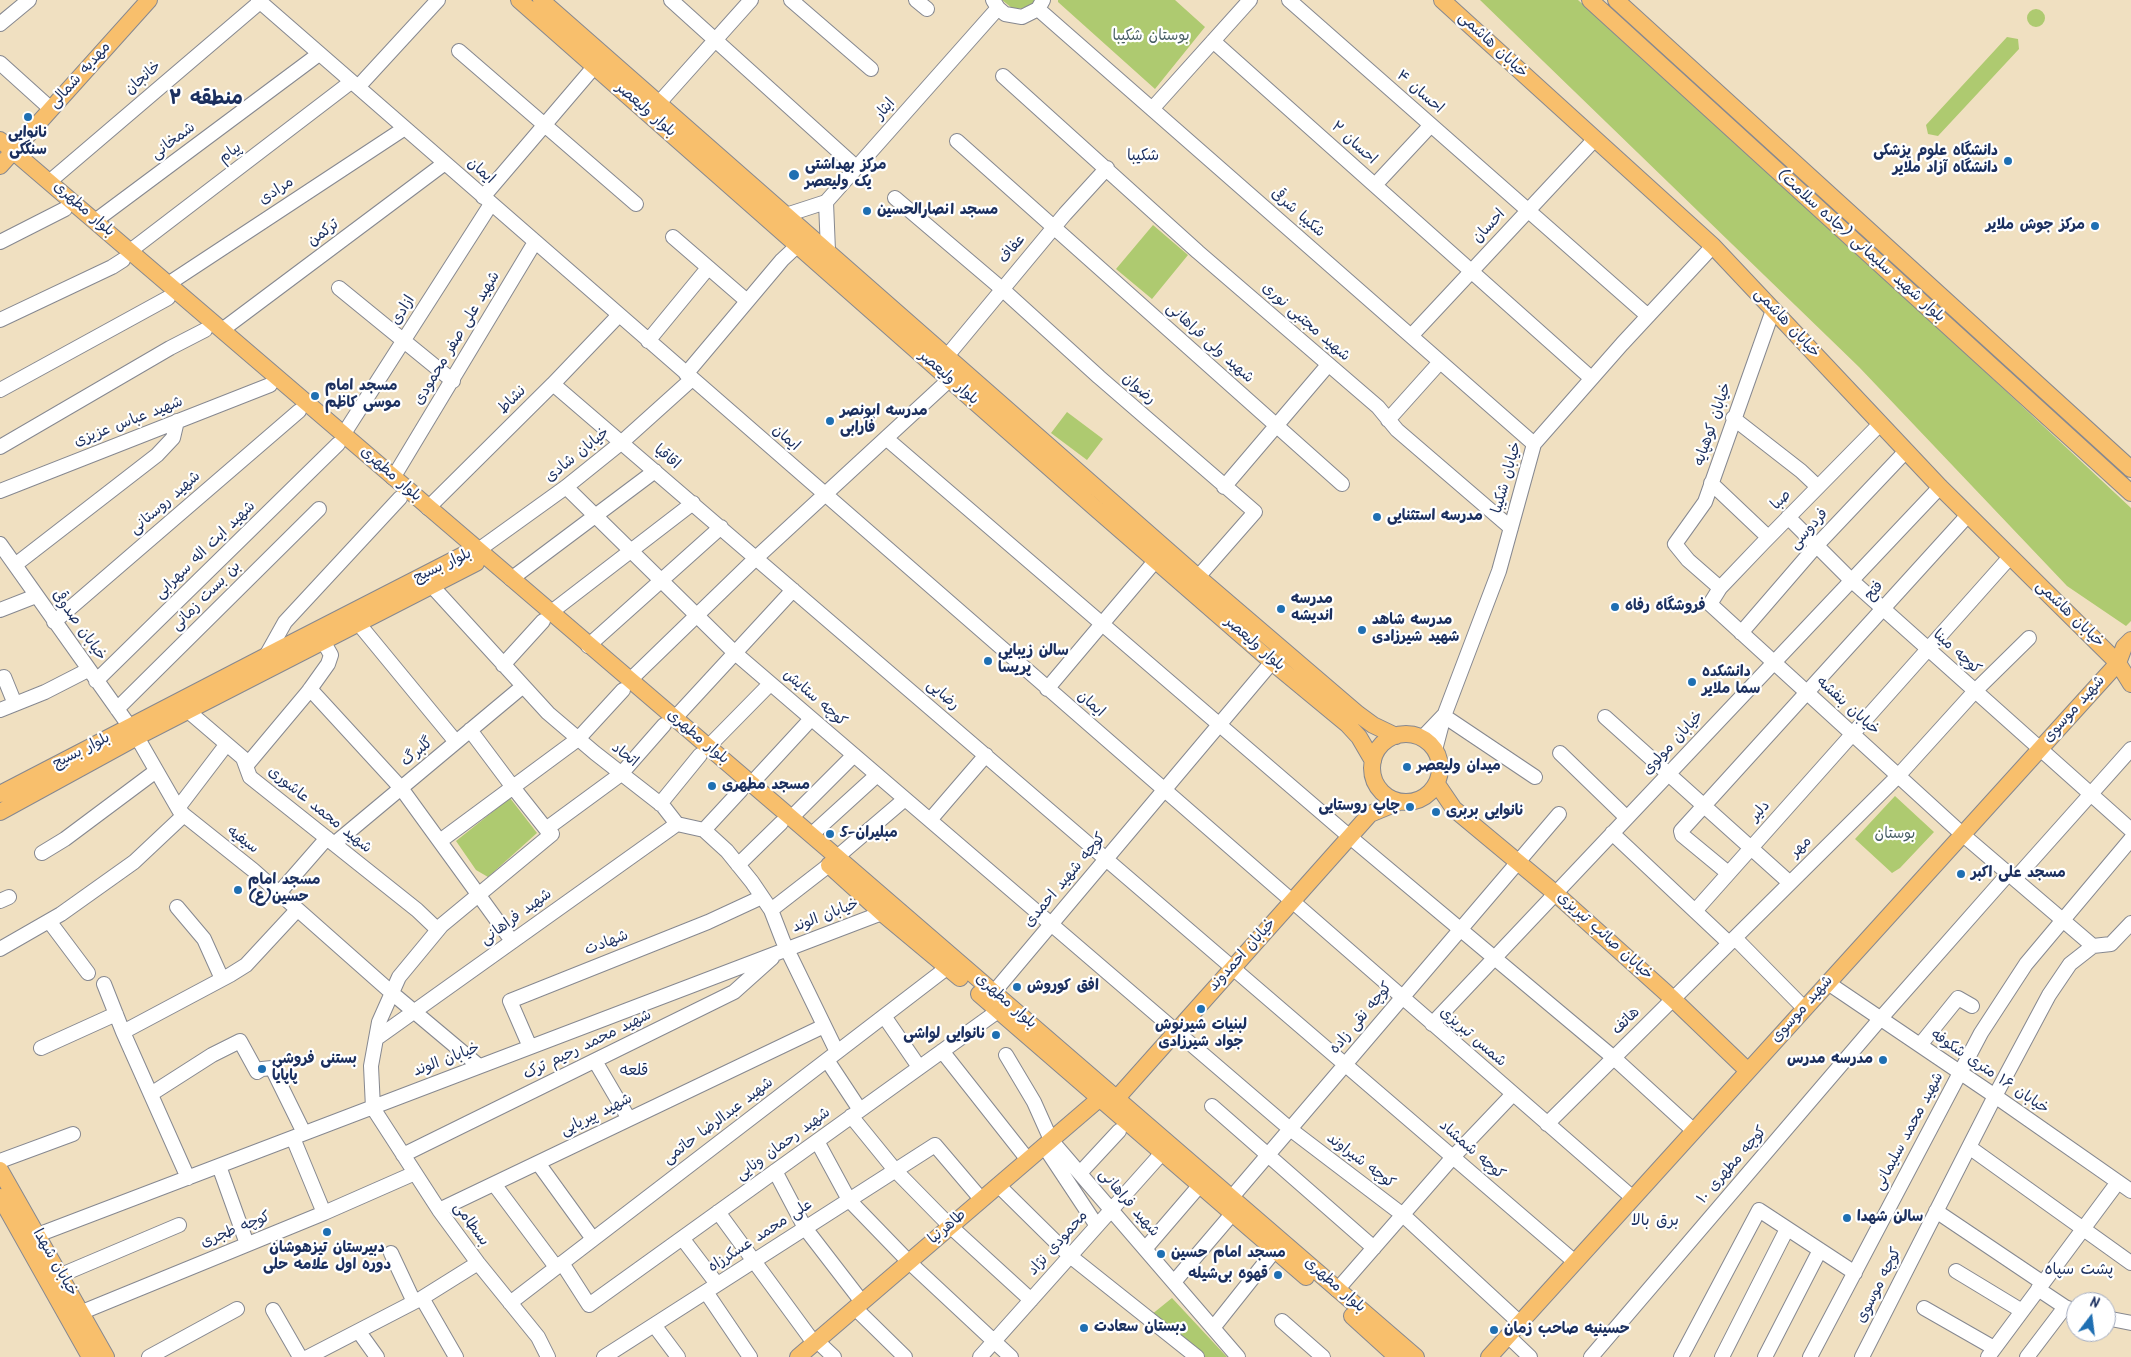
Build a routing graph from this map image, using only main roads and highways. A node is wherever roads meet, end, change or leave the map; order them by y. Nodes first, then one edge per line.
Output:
1 (149, 0) edge
2 (519, 0) edge
3 (541, 0) edge
4 (1442, 0) edge
5 (1590, 0) edge
6 (1616, 0) edge
7 (0, 140) edge
8 (5, 158) edge
9 (127, 256) junction
10 (168, 291) junction
11 (947, 356) junction
12 (949, 380) junction
13 (340, 440) junction
14 (2131, 469) edge
15 (2131, 493) edge
16 (473, 556) junction
17 (547, 617) junction
18 (2131, 640) edge
19 (2127, 663) edge
20 (2131, 684) edge
21 (626, 685) junction
22 (134, 732) junction
23 (1396, 736) junction
24 (1372, 761) junction
25 (1373, 779) junction
26 (1437, 784) junction
27 (0, 794) edge
28 (1417, 801) junction
29 (1399, 802) junction
30 (1454, 809) junction
31 (0, 812) edge
32 (1370, 814) junction
33 (786, 821) junction
34 (833, 861) junction
35 (1748, 1071) junction
36 (1117, 1098) junction
37 (1099, 1099) junction
38 (0, 1170) edge
39 (0, 1197) edge
40 (31, 1238) junction
41 (74, 1315) junction
42 (93, 1357) edge
43 (798, 1357) edge
44 (1397, 1357) edge
45 (1416, 1357) edge
46 (1489, 1357) edge

1 - 8 main road, مهدیه شمالی
2 - 12 main road, بلوار ولیعصر
3 - 11 main road, بلوار ولیعصر
4 - 19 main road, خیابان هاشمی
5 - 15 main road, بلوار شهید سلیمانی (جاده سلامت)
6 - 14 main road, بلوار شهید سلیمانی (جاده سلامت)
7 - 8 main road, بلوار مطهری
8 - 9 main road, بلوار مطهری
8 - 9 main road, بلوار مطهری
9 - 10 main road, بلوار مطهری
10 - 13 main road, بلوار مطهری
10 - 13 main road, بلوار مطهری
11 - 12 main road
11 - 23 main road, بلوار ولیعصر
12 - 24 main road, بلوار ولیعصر
13 - 16 main road, بلوار مطهری
13 - 16 main road, بلوار مطهری
16 - 17 main road, بلوار مطهری
16 - 17 main road, بلوار مطهری
16 - 22 main road, بلوار بسیج
16 - 22 main road, بلوار بسیج
17 - 21 main road, بلوار مطهری
17 - 21 main road, بلوار مطهری
18 - 19 main road, شهید موسوی
19 - 20 main road, خیابان هاشمی
19 - 35 main road, شهید موسوی
21 - 33 main road, بلوار مطهری
22 - 27 main road, بلوار بسیج
22 - 31 main road, بلوار بسیج
23 - 24 main road
23 - 26 main road
24 - 25 main road
25 - 29 main road
25 - 32 main road
26 - 28 main road
26 - 30 main road
28 - 29 main road
28 - 30 main road
29 - 32 main road
30 - 35 main road, خیابان صائب تبریزی
32 - 36 main road, خیابان احمدوند
33 - 34 main road, بلوار مطهری
33 - 34 main road, بلوار مطهری
34 - 36 main road, بلوار مطهری
34 - 37 main road, بلوار مطهری
35 - 46 main road, شهید موسوی
36 - 37 main road
36 - 45 main road, بلوار مطهری
37 - 43 main road, طاهرنیا
37 - 44 main road, بلوار مطهری
38 - 40 main road, خیابان شهدا
39 - 40 main road, خیابان شهدا
40 - 41 main road, خیابان شهدا
40 - 41 main road, خیابان شهدا
41 - 42 main road, خیابان شهدا

